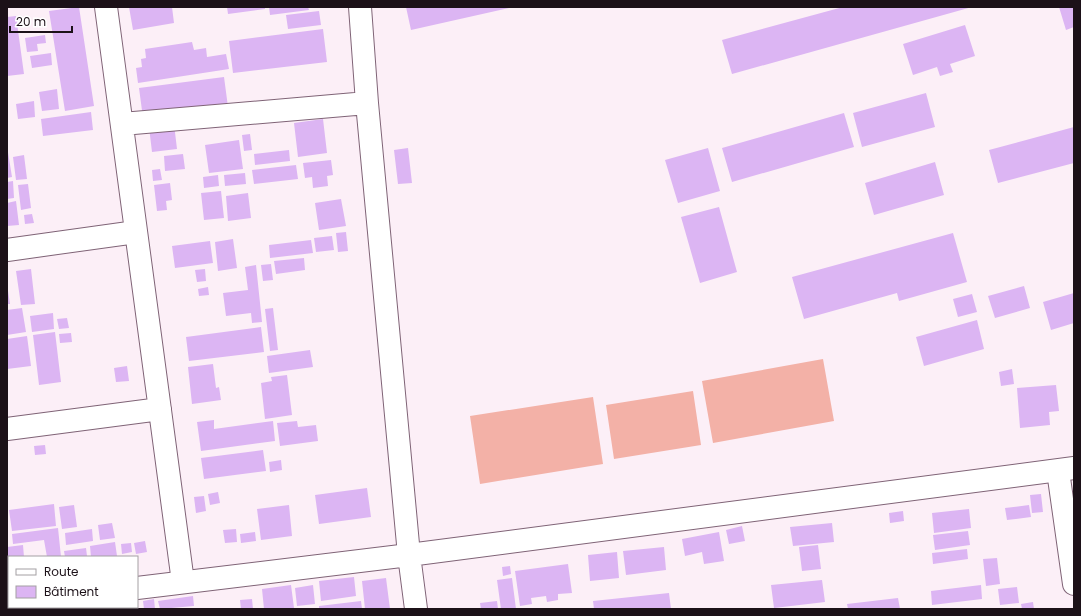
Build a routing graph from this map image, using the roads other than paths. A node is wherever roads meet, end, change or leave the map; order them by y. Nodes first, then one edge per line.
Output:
1 (106, 7) edge
2 (360, 7) edge
3 (367, 103) junction
4 (122, 124) junction
5 (136, 232) junction
6 (7, 250) edge
7 (160, 410) junction
8 (7, 429) edge
9 (1066, 470) edge
10 (409, 555) junction
11 (183, 582) junction
12 (1074, 584) edge
13 (138, 588) edge
14 (416, 609) edge

1 - 4 street
2 - 3 street
3 - 4 street
3 - 10 street
4 - 5 street
5 - 6 street
5 - 7 street
7 - 8 street
7 - 11 street
9 - 10 street
9 - 12 street
10 - 11 street
10 - 14 street
11 - 13 street

